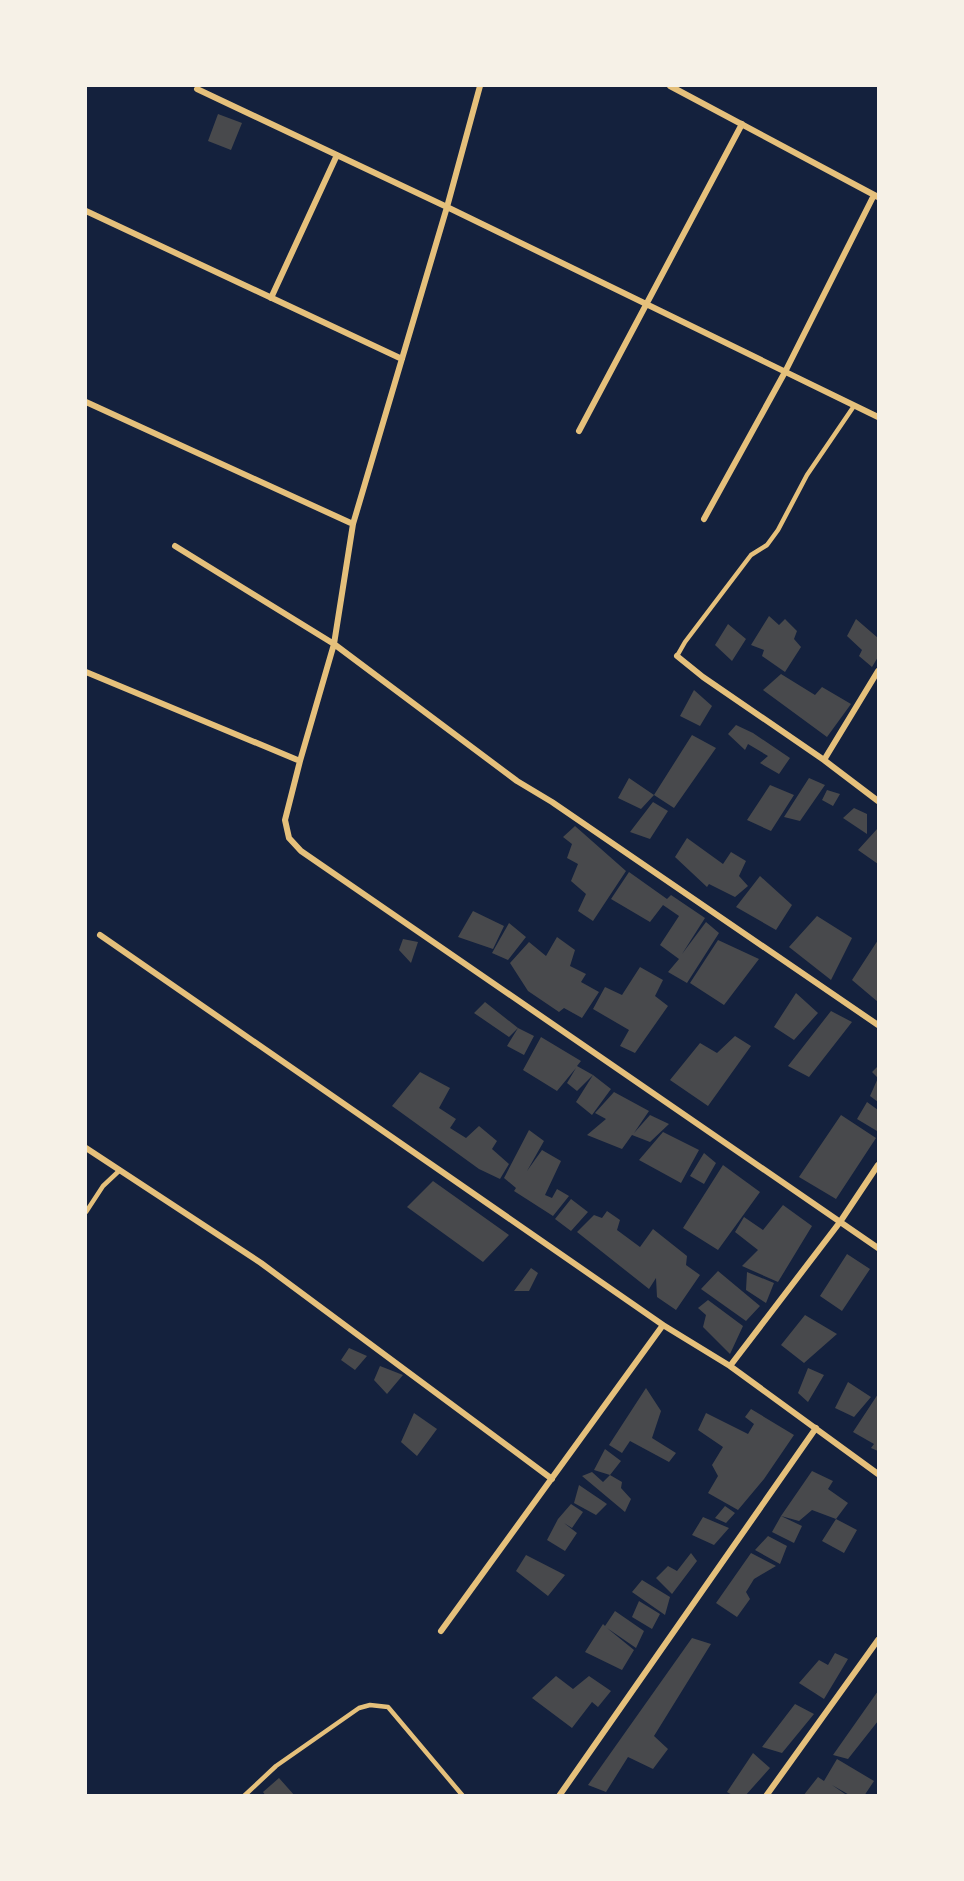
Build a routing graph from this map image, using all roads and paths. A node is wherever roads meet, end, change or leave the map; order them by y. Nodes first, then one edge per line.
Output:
1 (480, 86) edge
2 (670, 86) edge
3 (197, 89) dead end
4 (742, 124) junction
5 (337, 155) junction
6 (876, 196) edge
7 (447, 207) junction
8 (86, 211) edge
9 (271, 298) junction
10 (646, 304) junction
11 (402, 359) junction
12 (785, 372) junction
13 (86, 402) edge
14 (854, 406) junction
15 (879, 417) edge
16 (579, 432) dead end
17 (704, 519) dead end
18 (353, 524) junction
19 (175, 546) dead end
20 (334, 644) junction
21 (676, 657) joint
22 (879, 671) edge
23 (86, 672) edge
24 (824, 760) junction
25 (300, 761) junction
26 (879, 801) edge
27 (100, 935) dead end
28 (879, 1025) edge
29 (86, 1148) edge
30 (879, 1165) edge
31 (120, 1170) junction
32 (86, 1212) edge
33 (840, 1222) junction
34 (879, 1248) edge
35 (663, 1325) junction
36 (730, 1366) junction
37 (816, 1428) junction
38 (879, 1474) edge
39 (552, 1479) junction
40 (441, 1631) dead end
41 (879, 1640) edge
42 (244, 1796) edge
43 (463, 1796) edge
44 (559, 1796) edge
45 (766, 1796) edge

1 - 7 street
2 - 4 street
3 - 5 street
4 - 6 street
4 - 10 street
5 - 7 street
5 - 9 street
6 - 12 street
7 - 10 street
7 - 11 street
8 - 9 street
9 - 11 street
10 - 12 street
10 - 16 street
11 - 18 street
12 - 14 street
12 - 17 street
13 - 18 street
14 - 15 street
14 - 21 lane
18 - 20 street
19 - 20 street
20 - 25 street
20 - 28 street
21 - 24 street
22 - 24 street
23 - 25 street
24 - 26 street
25 - 33 street
27 - 35 street
29 - 31 street
30 - 33 street
31 - 32 lane
31 - 39 street
33 - 34 street
33 - 36 street
35 - 36 street
35 - 39 street
36 - 37 street
37 - 38 street
37 - 44 street
39 - 40 street
41 - 45 street
42 - 43 lane

